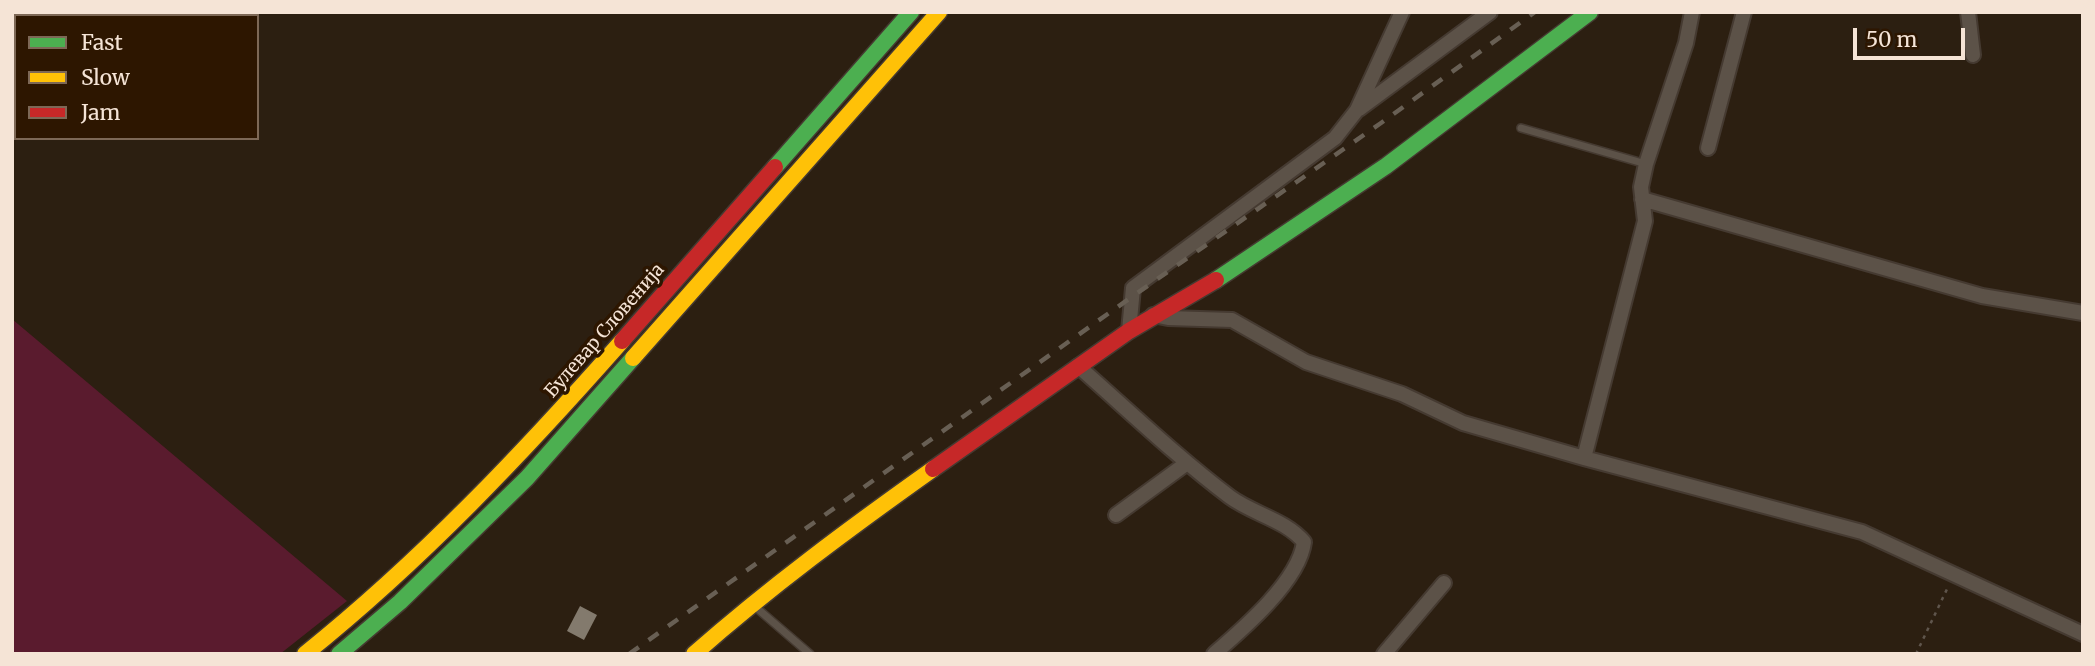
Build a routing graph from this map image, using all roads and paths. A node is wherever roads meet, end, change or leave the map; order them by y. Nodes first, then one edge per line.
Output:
1 (911, 12) edge
2 (939, 12) edge
3 (1402, 12) edge
4 (1490, 12) edge
5 (1590, 12) edge
6 (1692, 12) edge
7 (1744, 12) edge
8 (1968, 12) edge
9 (1973, 55) dead end
10 (1357, 110) junction
11 (1521, 128) dead end
12 (1708, 148) dead end
13 (1646, 164) junction
14 (1642, 199) junction
15 (2083, 313) edge
16 (1153, 315) junction
17 (1129, 331) junction
18 (1078, 366) junction
19 (1584, 458) junction
20 (1187, 463) junction
21 (1116, 515) dead end
22 (1954, 574) junction
23 (1444, 583) dead end
24 (751, 604) junction
25 (2083, 634) edge
26 (305, 654) edge
27 (339, 654) edge
28 (694, 654) edge
29 (810, 654) edge
30 (1214, 654) edge
31 (1384, 654) edge
32 (1916, 654) edge

1 - 26 street, Булевар Словенија
2 - 27 street
3 - 10 street
4 - 10 street
5 - 16 street
6 - 13 street
7 - 12 street
8 - 9 street
10 - 17 street
11 - 13 lane
13 - 14 street
14 - 15 street
14 - 19 street
16 - 17 street
16 - 19 street
17 - 18 street
18 - 20 street
18 - 24 street
19 - 22 street
20 - 21 street
20 - 30 street
22 - 25 street
22 - 32 path
23 - 31 street
24 - 28 street
24 - 29 lane

